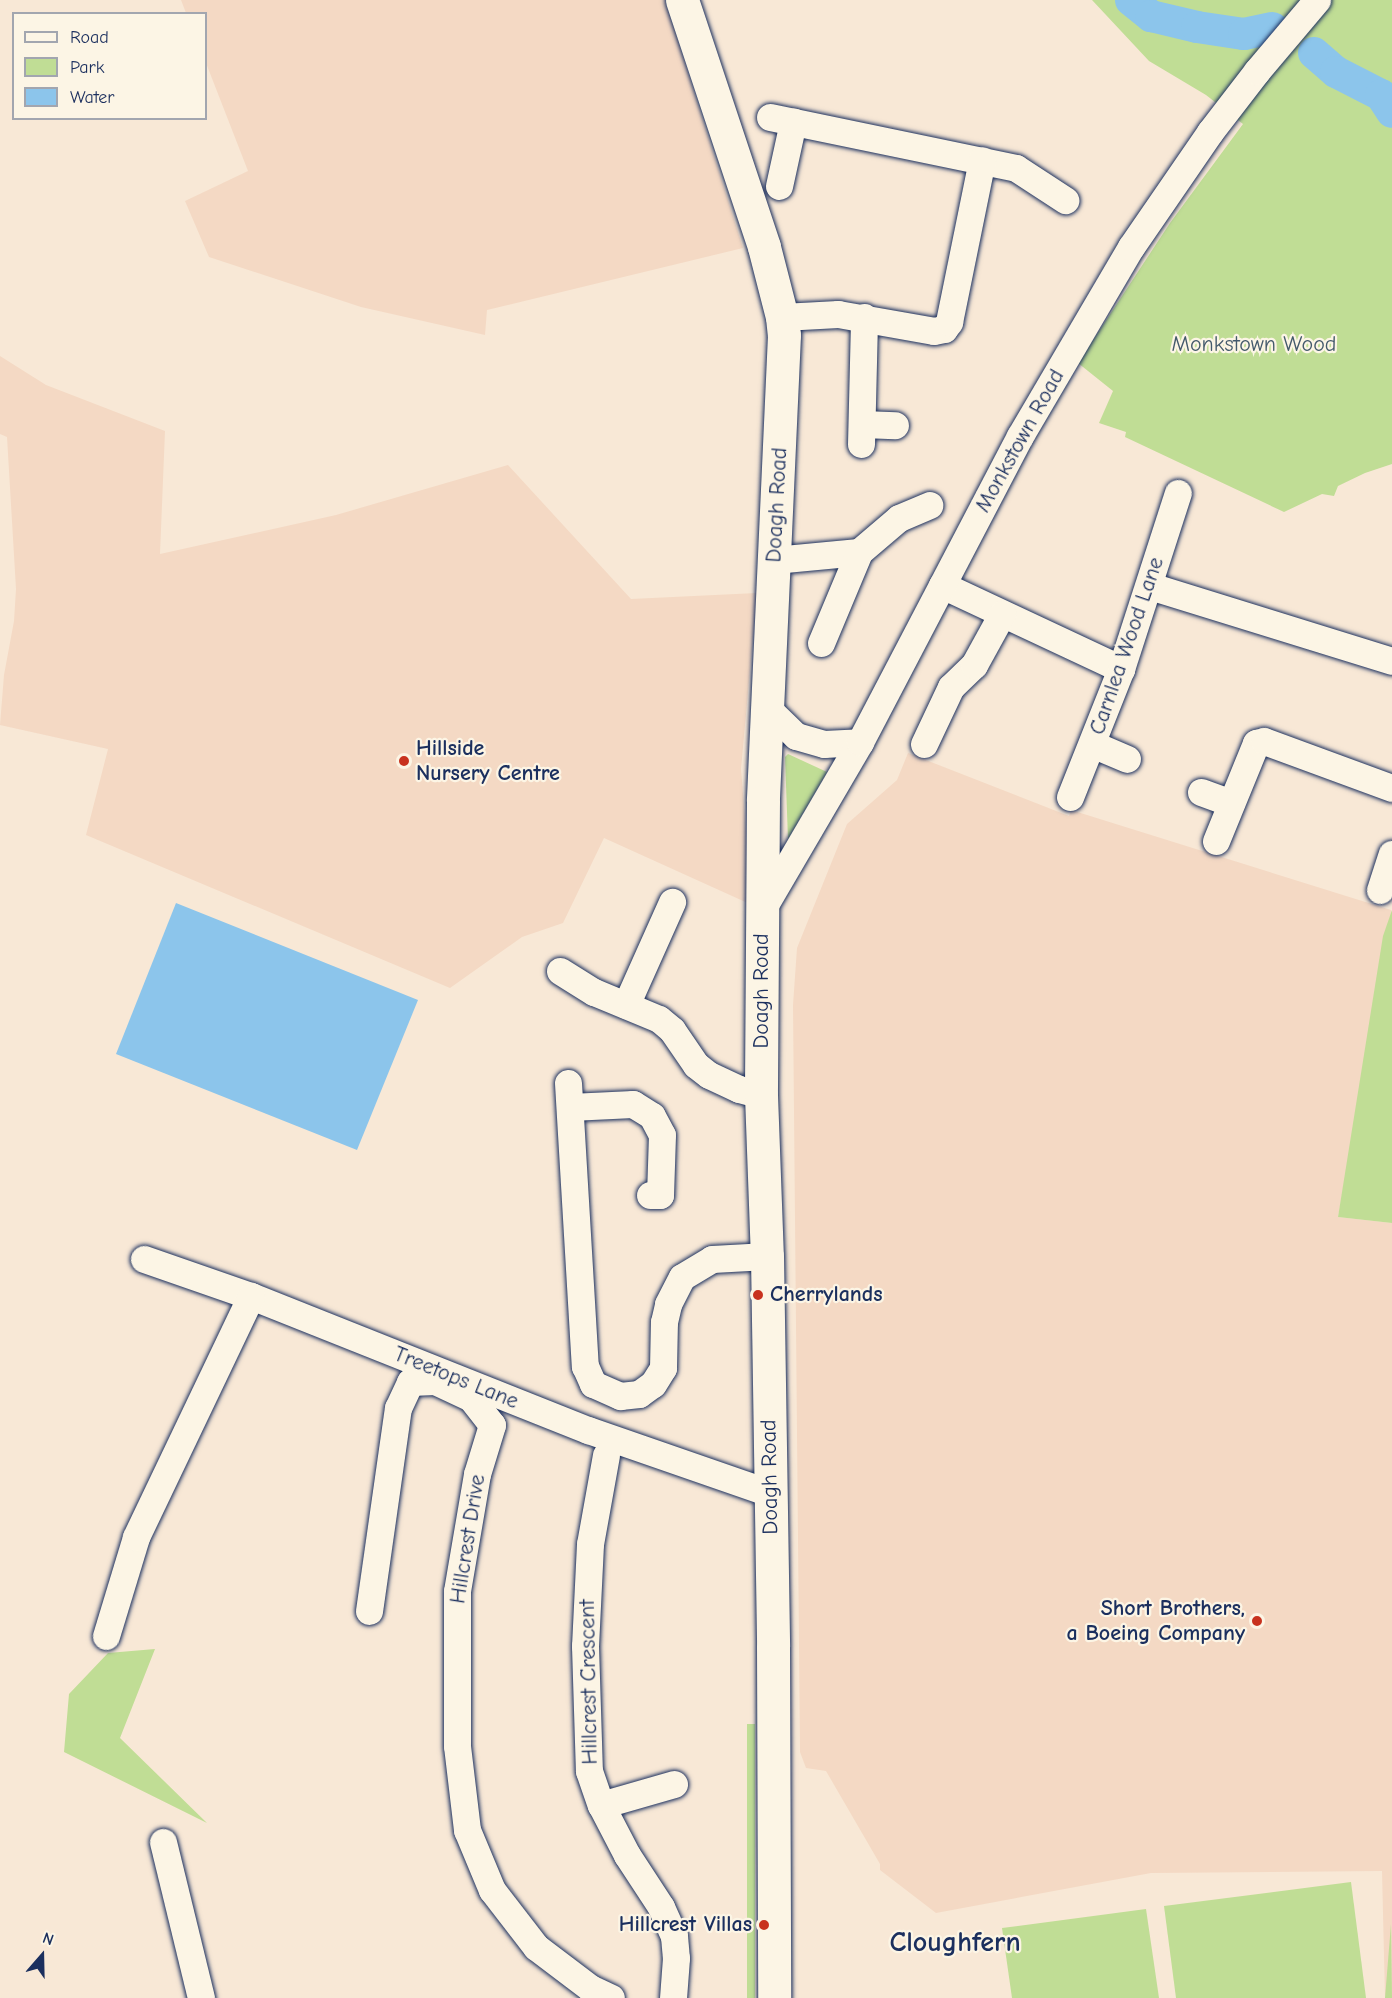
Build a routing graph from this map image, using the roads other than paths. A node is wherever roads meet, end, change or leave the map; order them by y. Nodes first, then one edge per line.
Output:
1 (682, 0) edge
2 (1317, 0) edge
3 (982, 160) junction
4 (779, 186) dead end
5 (1065, 200) dead end
6 (782, 317) junction
7 (864, 317) junction
8 (895, 425) dead end
9 (1178, 493) dead end
10 (929, 505) dead end
11 (859, 552) junction
12 (774, 560) junction
13 (942, 585) junction
14 (1150, 586) junction
15 (1002, 614) junction
16 (822, 643) dead end
17 (1392, 661) edge
18 (1121, 669) junction
19 (768, 709) junction
20 (936, 734) dead end
21 (860, 742) junction
22 (1092, 744) junction
23 (1127, 759) dead end
24 (1392, 788) edge
25 (1201, 792) dead end
26 (1070, 797) dead end
27 (1231, 803) junction
28 (1216, 840) dead end
29 (1392, 854) edge
30 (1380, 890) dead end
31 (672, 902) dead end
32 (762, 908) junction
33 (560, 971) dead end
34 (626, 1005) junction
35 (761, 1095) junction
36 (650, 1195) dead end
37 (767, 1256) junction
38 (144, 1259) dead end
39 (251, 1296) junction
40 (606, 1455) dead end
41 (770, 1493) junction
42 (369, 1611) dead end
43 (106, 1636) dead end
44 (675, 1784) dead end
45 (601, 1805) junction
46 (163, 1842) dead end
47 (595, 1995) edge
48 (201, 1998) edge
49 (673, 1998) edge
50 (774, 1998) edge

1 - 6 main road, Doagh Road
2 - 13 street, Monkstown Road
3 - 4 street
3 - 5 street
3 - 7 street
6 - 7 street
6 - 12 main road, Doagh Road
7 - 8 street
9 - 14 street, Carnlea Wood Lane
10 - 11 street
11 - 12 street
11 - 16 street
12 - 19 main road, Doagh Road
13 - 15 street
13 - 21 street, Monkstown Road
14 - 17 street
14 - 18 street, Carnlea Wood Lane
15 - 18 street
15 - 20 street
18 - 22 street, Carnlea Wood Lane
19 - 21 street
19 - 32 main road, Doagh Road
21 - 32 street, Monkstown Road
22 - 23 street
22 - 26 street, Carnlea Wood Lane
24 - 27 street
25 - 27 street
27 - 28 street
29 - 30 street
31 - 34 street
32 - 35 main road, Doagh Road
33 - 34 street
34 - 35 street
35 - 37 main road, Doagh Road
36 - 37 street
37 - 41 main road, Doagh Road
38 - 39 street, Treetops Lane
39 - 41 street, Treetops Lane
39 - 43 street
40 - 45 street, Hillcrest Crescent
41 - 50 main road, Doagh Road
42 - 47 street, Hillcrest Drive
44 - 45 street
45 - 49 street, Hillcrest Crescent
46 - 48 street

